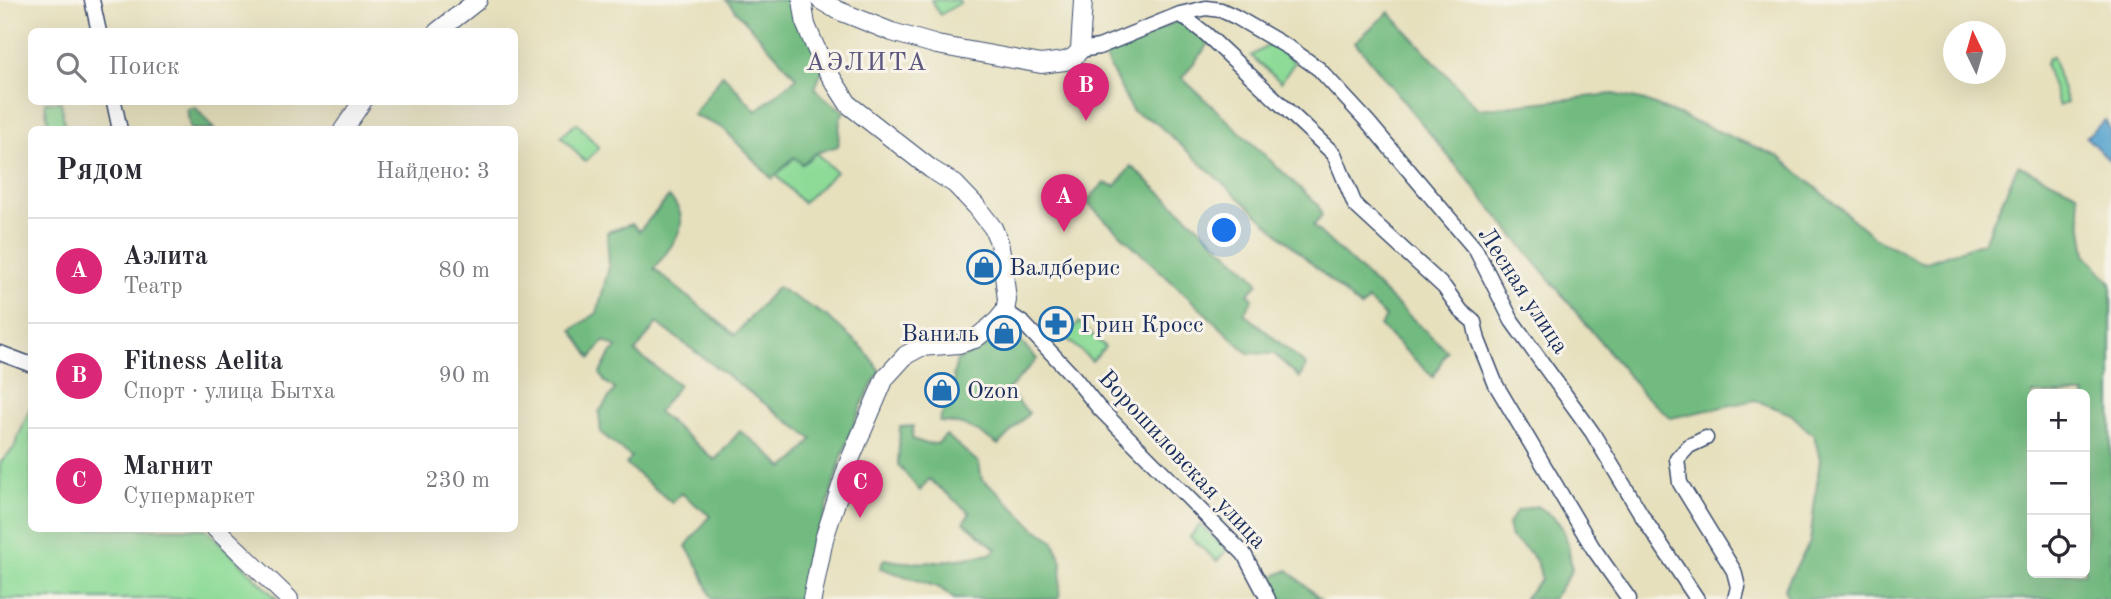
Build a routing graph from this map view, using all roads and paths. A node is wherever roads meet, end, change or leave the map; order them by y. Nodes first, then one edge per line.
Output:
1 (92, 0) edge
2 (478, 0) edge
3 (802, 0) edge
4 (820, 0) edge
5 (1083, 0) edge
6 (1180, 14) junction
7 (98, 28) edge
8 (442, 28) edge
9 (1080, 50) junction
10 (115, 105) edge
11 (360, 105) edge
12 (119, 126) edge
13 (346, 126) edge
14 (1004, 311) junction
15 (0, 353) edge
16 (28, 364) edge
17 (1706, 438) dead end
18 (219, 532) edge
19 (289, 599) edge
20 (812, 599) edge
21 (1268, 599) edge
22 (1629, 599) edge
23 (1697, 599) edge
24 (1735, 599) edge

1 - 7 street
2 - 8 street
3 - 14 street
4 - 9 street
5 - 9 street
6 - 9 street, Лесная улица
6 - 22 street
6 - 23 street, Лесная улица
10 - 12 street
11 - 13 street
14 - 20 street
14 - 21 street, Ворошиловская улица
15 - 16 street
17 - 24 street
18 - 19 street

